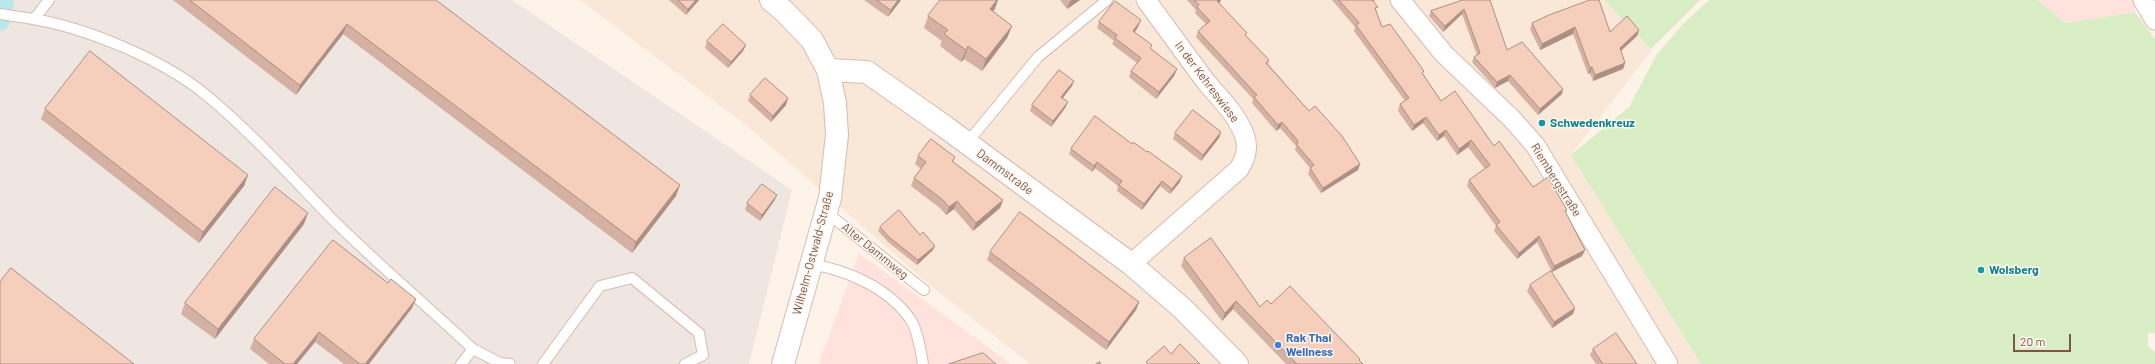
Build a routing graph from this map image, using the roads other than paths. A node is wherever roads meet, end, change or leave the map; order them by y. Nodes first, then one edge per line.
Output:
1 (49, 0) edge
2 (770, 0) edge
3 (1107, 0) edge
4 (1146, 0) edge
5 (1400, 0) edge
6 (2143, 0) edge
7 (0, 14) edge
8 (34, 19) junction
9 (2155, 20) edge
10 (828, 70) junction
11 (967, 143) junction
12 (826, 212) junction
13 (810, 264) junction
14 (1131, 264) junction
15 (924, 290) dead end
16 (473, 349) junction
17 (461, 364) edge
18 (510, 364) edge
19 (543, 364) edge
20 (685, 364) edge
21 (783, 364) edge
22 (923, 364) edge
23 (1237, 364) edge
24 (1668, 364) edge

1 - 8 lane
2 - 10 street
3 - 11 lane
4 - 14 street, In der Kehreswiese
5 - 24 street, Riembergstraße
6 - 9 street
7 - 8 lane
8 - 16 lane
10 - 11 street, Dammstraße
10 - 12 street, Wilhelm-Ostwald-Straße
11 - 14 street, Dammstraße
12 - 13 street, Wilhelm-Ostwald-Straße
12 - 15 lane, Alter Dammweg
13 - 21 street, Wilhelm-Ostwald-Straße
13 - 22 lane
14 - 23 street, Dammstraße
16 - 17 lane
16 - 18 lane
19 - 20 lane

